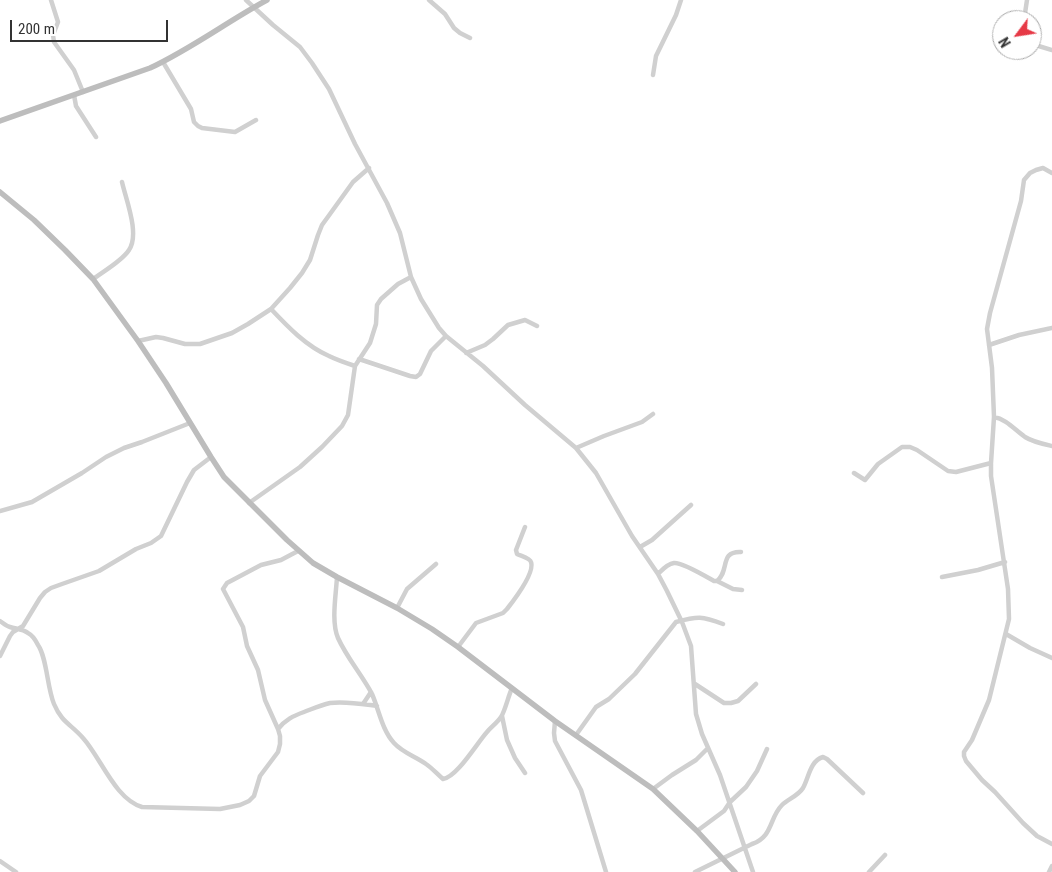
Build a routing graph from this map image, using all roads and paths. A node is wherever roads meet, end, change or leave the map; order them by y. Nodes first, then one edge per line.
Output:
1 (51, 0) edge
2 (246, 0) edge
3 (267, 0) edge
4 (429, 0) edge
5 (681, 0) edge
6 (254, 7) junction
7 (470, 38) dead end
8 (163, 62) junction
9 (653, 76) dead end
10 (83, 92) junction
11 (74, 95) junction
12 (256, 120) dead end
13 (0, 121) edge
14 (96, 137) dead end
15 (369, 168) junction
16 (1052, 173) edge
17 (122, 182) dead end
18 (0, 192) edge
19 (411, 277) junction
20 (93, 279) junction
21 (271, 309) junction
22 (537, 326) dead end
23 (1052, 328) edge
24 (446, 336) junction
25 (138, 340) junction
26 (989, 345) junction
27 (466, 353) junction
28 (360, 359) junction
29 (355, 366) junction
30 (653, 414) dead end
31 (994, 417) junction
32 (190, 423) junction
33 (1052, 446) edge
34 (576, 448) junction
35 (210, 457) junction
36 (990, 464) junction
37 (854, 474) dead end
38 (249, 503) junction
39 (691, 505) dead end
40 (0, 511) edge
41 (525, 527) dead end
42 (640, 547) junction
43 (298, 551) junction
44 (741, 552) dead end
45 (1005, 562) junction
46 (436, 564) dead end
47 (658, 574) junction
48 (942, 577) dead end
49 (337, 578) junction
50 (717, 581) junction
51 (742, 590) dead end
52 (397, 608) junction
53 (0, 621) edge
54 (682, 622) junction
55 (723, 624) dead end
56 (19, 629) junction
57 (1006, 634) junction
58 (458, 647) junction
59 (0, 656) edge
60 (1052, 658) edge
61 (694, 684) junction
62 (756, 684) dead end
63 (512, 688) junction
64 (371, 692) junction
65 (363, 704) junction
66 (377, 706) junction
67 (502, 716) junction
68 (274, 720) junction
69 (555, 721) junction
70 (284, 722) junction
71 (278, 729) junction
72 (576, 735) junction
73 (708, 748) junction
74 (767, 749) dead end
75 (525, 773) dead end
76 (653, 789) junction
77 (862, 793) dead end
78 (730, 802) junction
79 (697, 830) junction
80 (1052, 844) edge
81 (746, 847) junction
82 (885, 855) dead end
83 (722, 859) junction
84 (0, 861) edge
85 (1052, 866) edge
86 (604, 871) edge
87 (16, 872) edge
88 (695, 872) edge
89 (734, 872) edge
90 (753, 872) edge
91 (870, 872) edge
92 (1049, 872) edge

1 - 10 street
2 - 6 street
3 - 6 street
4 - 7 street
5 - 9 street
6 - 8 street
6 - 15 street
8 - 10 street
8 - 12 street
10 - 11 street
11 - 13 street
11 - 14 street
15 - 19 street
15 - 21 street
16 - 26 street
17 - 20 street
18 - 20 street
19 - 24 street
19 - 28 street
20 - 25 street
21 - 25 street
21 - 29 street
22 - 27 street
23 - 26 street
24 - 27 street
24 - 28 street
25 - 32 street
26 - 31 street
27 - 34 street
28 - 29 street
29 - 38 street
30 - 34 street
31 - 33 street
31 - 36 street
32 - 35 street
32 - 40 street
34 - 42 street
35 - 38 street
35 - 56 street
36 - 37 street
36 - 45 street
38 - 43 street
39 - 42 street
41 - 58 street
42 - 47 street
43 - 49 street
43 - 68 street
44 - 50 street
45 - 48 street
45 - 57 street
46 - 52 street
47 - 50 street
47 - 54 street
49 - 52 street
49 - 64 street
50 - 51 street
52 - 58 street
53 - 56 street
54 - 55 street
54 - 61 street
54 - 72 street
56 - 59 street
56 - 71 street
57 - 60 street
57 - 80 street
58 - 63 street
61 - 62 street
61 - 73 street
63 - 67 street
63 - 69 street
64 - 65 street
64 - 66 street
65 - 66 street
65 - 70 street
66 - 67 street
67 - 75 street
68 - 70 street
68 - 71 street
69 - 72 street
69 - 86 street
70 - 71 street
72 - 76 street
73 - 76 street
73 - 78 street
74 - 78 street
76 - 79 street
77 - 81 street
78 - 79 street
78 - 81 street
79 - 83 street
81 - 83 street
81 - 90 street
82 - 91 street
83 - 88 street
83 - 89 street
84 - 87 street
85 - 92 street

